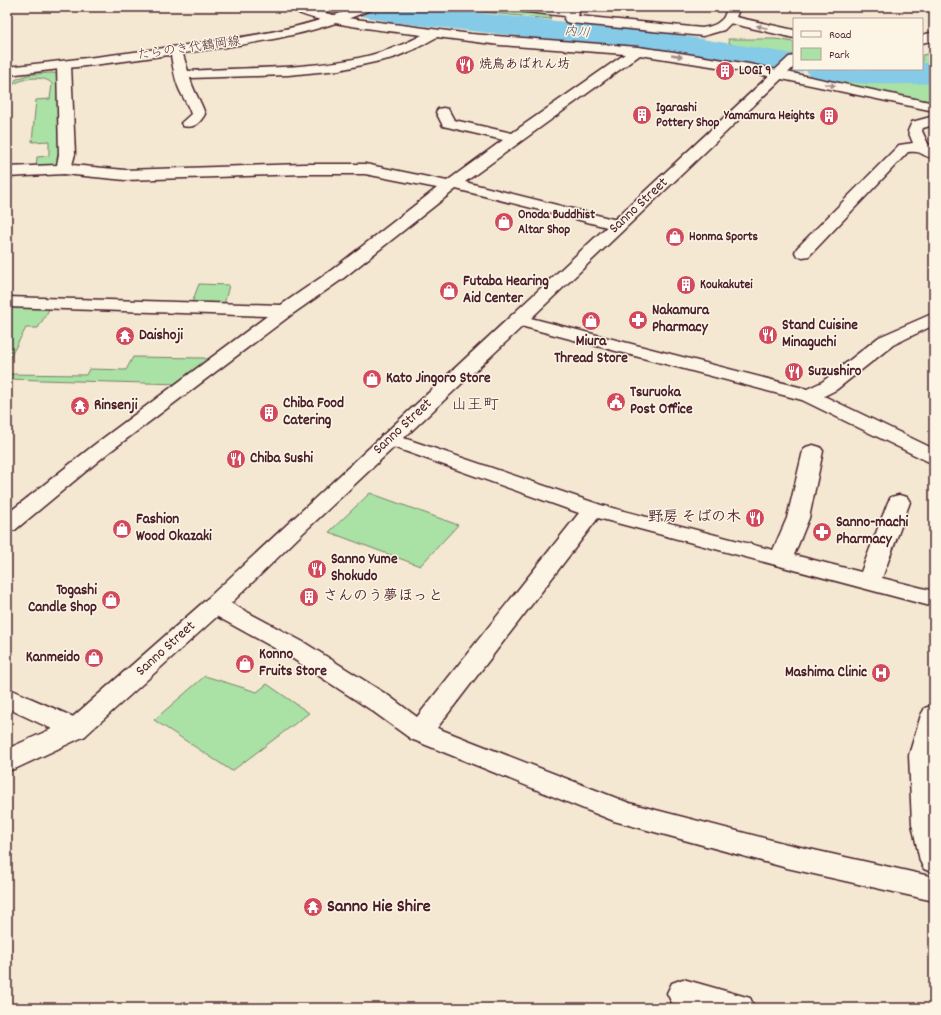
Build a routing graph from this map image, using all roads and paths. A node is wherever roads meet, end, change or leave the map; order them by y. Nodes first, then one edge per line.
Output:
1 (296, 7) edge
2 (366, 7) edge
3 (517, 7) edge
4 (734, 7) edge
5 (575, 10) edge
6 (341, 17) junction
7 (729, 19) junction
8 (435, 33) junction
9 (793, 34) edge
10 (934, 36) edge
11 (923, 39) edge
12 (176, 51) junction
13 (638, 51) junction
14 (793, 61) edge
15 (64, 65) junction
16 (7, 71) edge
17 (780, 72) junction
18 (181, 76) junction
19 (934, 108) edge
20 (443, 112) dead end
21 (934, 120) edge
22 (188, 123) dead end
23 (515, 138) junction
24 (928, 151) edge
25 (64, 170) junction
26 (7, 172) edge
27 (452, 185) junction
28 (619, 225) junction
29 (803, 252) dead end
30 (7, 302) edge
31 (285, 311) junction
32 (934, 318) edge
33 (518, 320) junction
34 (809, 396) junction
35 (389, 440) junction
36 (813, 451) dead end
37 (934, 457) edge
38 (899, 502) dead end
39 (593, 510) junction
40 (7, 525) edge
41 (781, 559) junction
42 (869, 582) junction
43 (934, 599) edge
44 (215, 605) junction
45 (7, 698) edge
46 (934, 715) edge
47 (76, 729) junction
48 (420, 732) junction
49 (7, 761) edge
50 (934, 861) edge
51 (934, 889) edge
52 (684, 993) dead end
53 (739, 1008) edge

1 - 6 street
2 - 6 street, たらのき代鶴岡線
3 - 5 street
4 - 7 street
5 - 7 street
6 - 8 street
6 - 12 street, たらのき代鶴岡線
9 -> 7 street
8 - 13 street
8 - 18 street
10 - 11 street
12 - 15 street, たらのき代鶴岡線
12 - 18 street
13 -> 17 street
13 - 23 street
14 - 17 street, Sanno Street
15 - 16 street, たらのき代鶴岡線
15 - 25 street
17 -> 19 street
17 - 28 street, Sanno Street
18 - 22 street
20 - 23 street
21 - 24 street
23 - 27 street
24 - 29 street
25 - 26 street
25 - 27 street
27 - 28 street
27 - 31 street
28 - 33 street, Sanno Street
30 - 31 street
31 - 40 street
32 - 34 street
33 - 34 street
33 - 35 street, Sanno Street
34 - 37 street
35 - 39 street
35 - 44 street, Sanno Street
36 - 41 street
38 - 42 street
39 - 41 street
39 - 48 street
41 - 42 street
42 - 43 street
44 - 47 street, Sanno Street
44 - 48 street
45 - 47 street
46 - 50 street
47 - 49 street, Sanno Street
48 - 51 street
52 - 53 street

